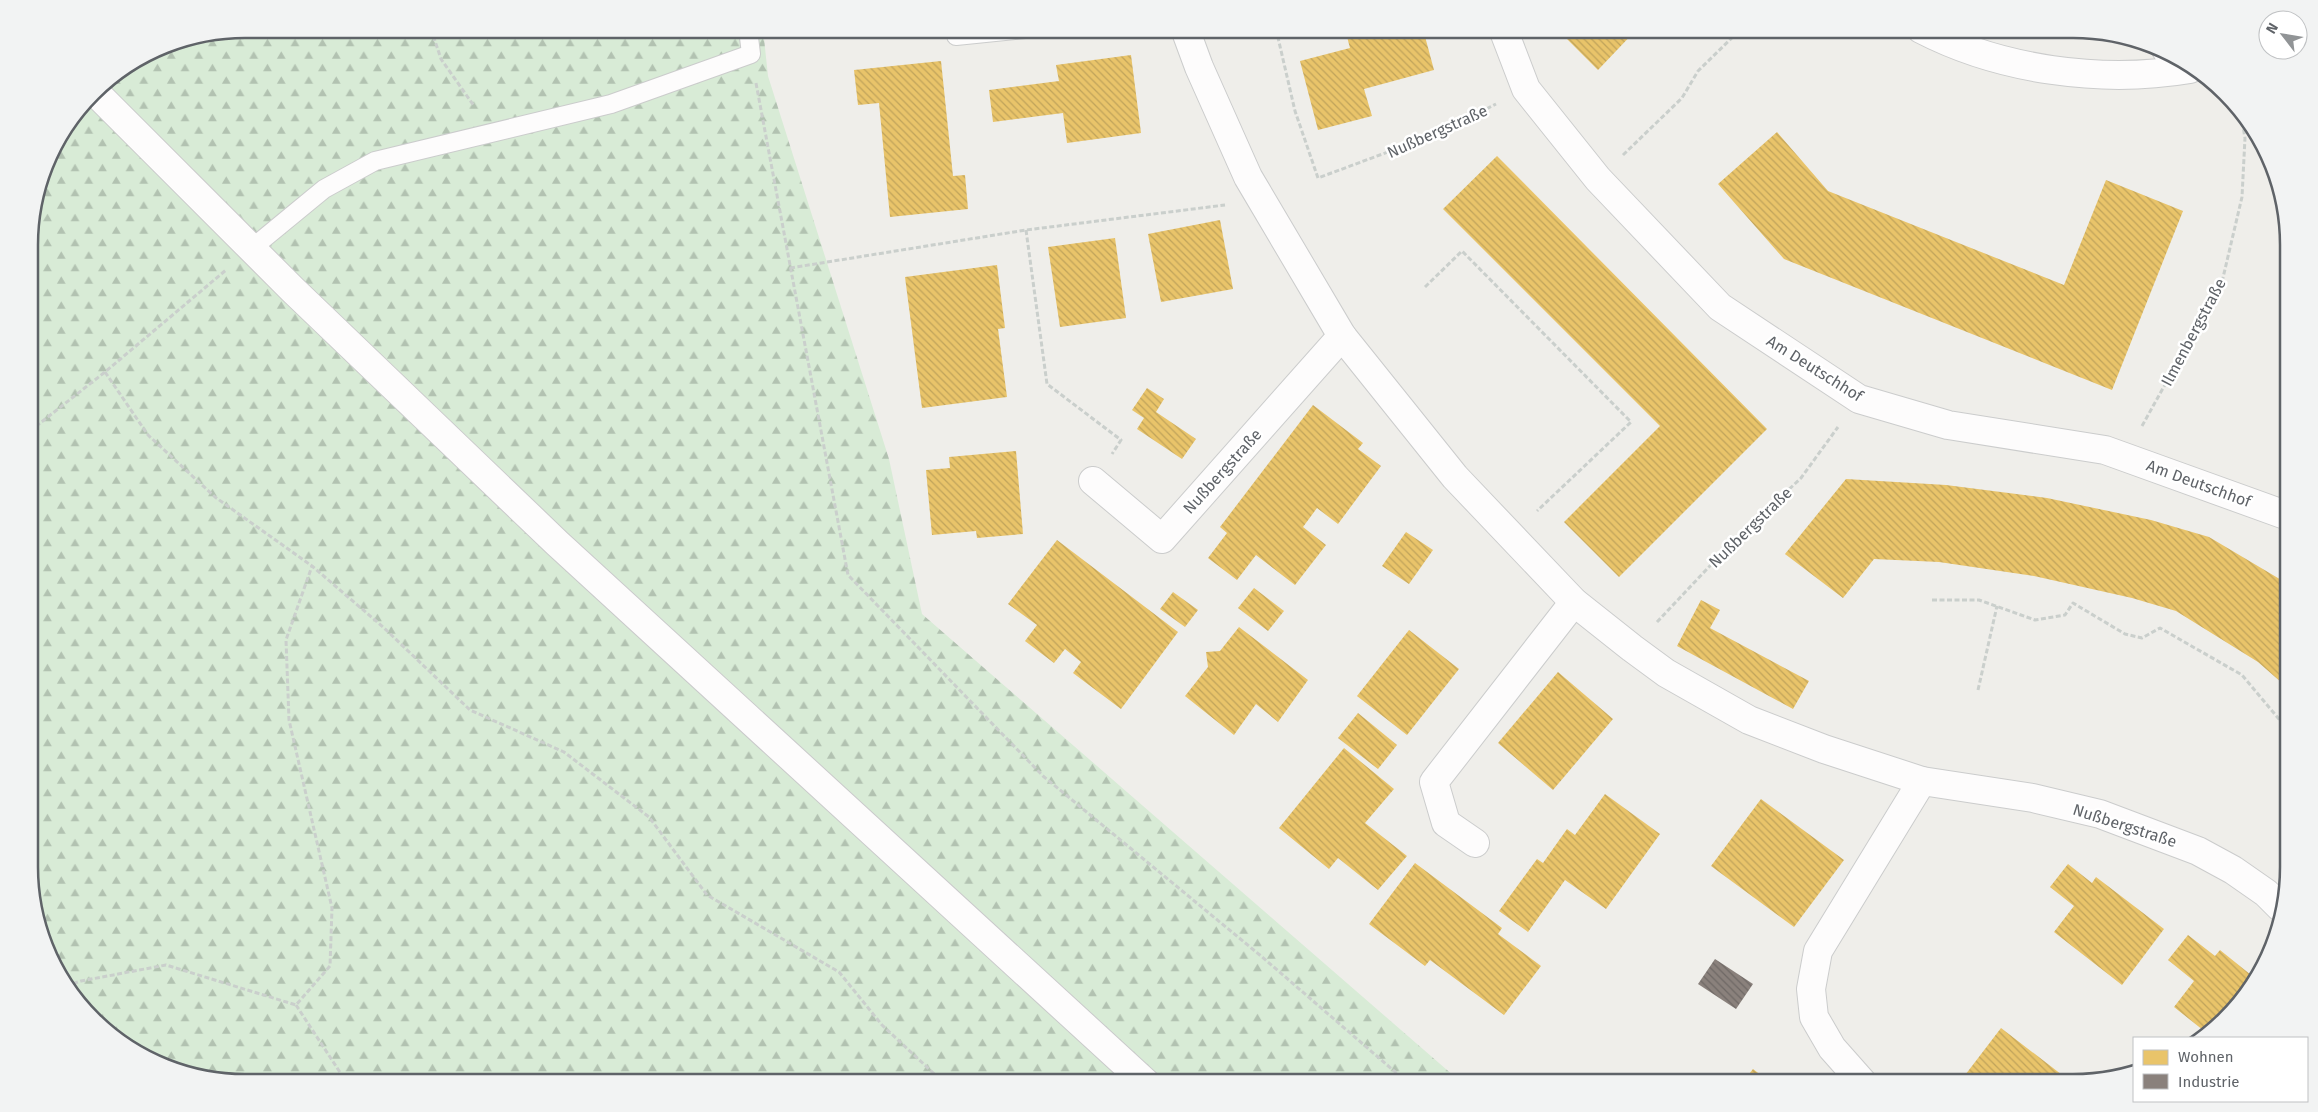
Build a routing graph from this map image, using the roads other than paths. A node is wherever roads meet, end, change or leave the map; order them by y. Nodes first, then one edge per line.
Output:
1 (749, 38) edge
2 (1188, 38) edge
3 (1506, 38) edge
4 (1944, 38) edge
5 (2182, 70) edge
6 (100, 97) edge
7 (251, 249) junction
8 (1342, 336) junction
9 (1093, 481) road end
10 (2280, 513) edge
11 (1574, 602) junction
12 (1922, 781) junction
13 (1475, 843) dead end
14 (2278, 904) edge
15 (1137, 1075) edge
16 (1856, 1075) edge

1 - 7 lane
2 - 8 street, Nußbergstraße
3 - 10 street, Am Deutschhof
4 - 5 street
6 - 7 street
7 - 15 street
8 - 9 street, Nußbergstraße
8 - 11 street, Nußbergstraße
11 - 12 street, Nußbergstraße
11 - 13 street
12 - 14 street, Nußbergstraße
12 - 16 street

